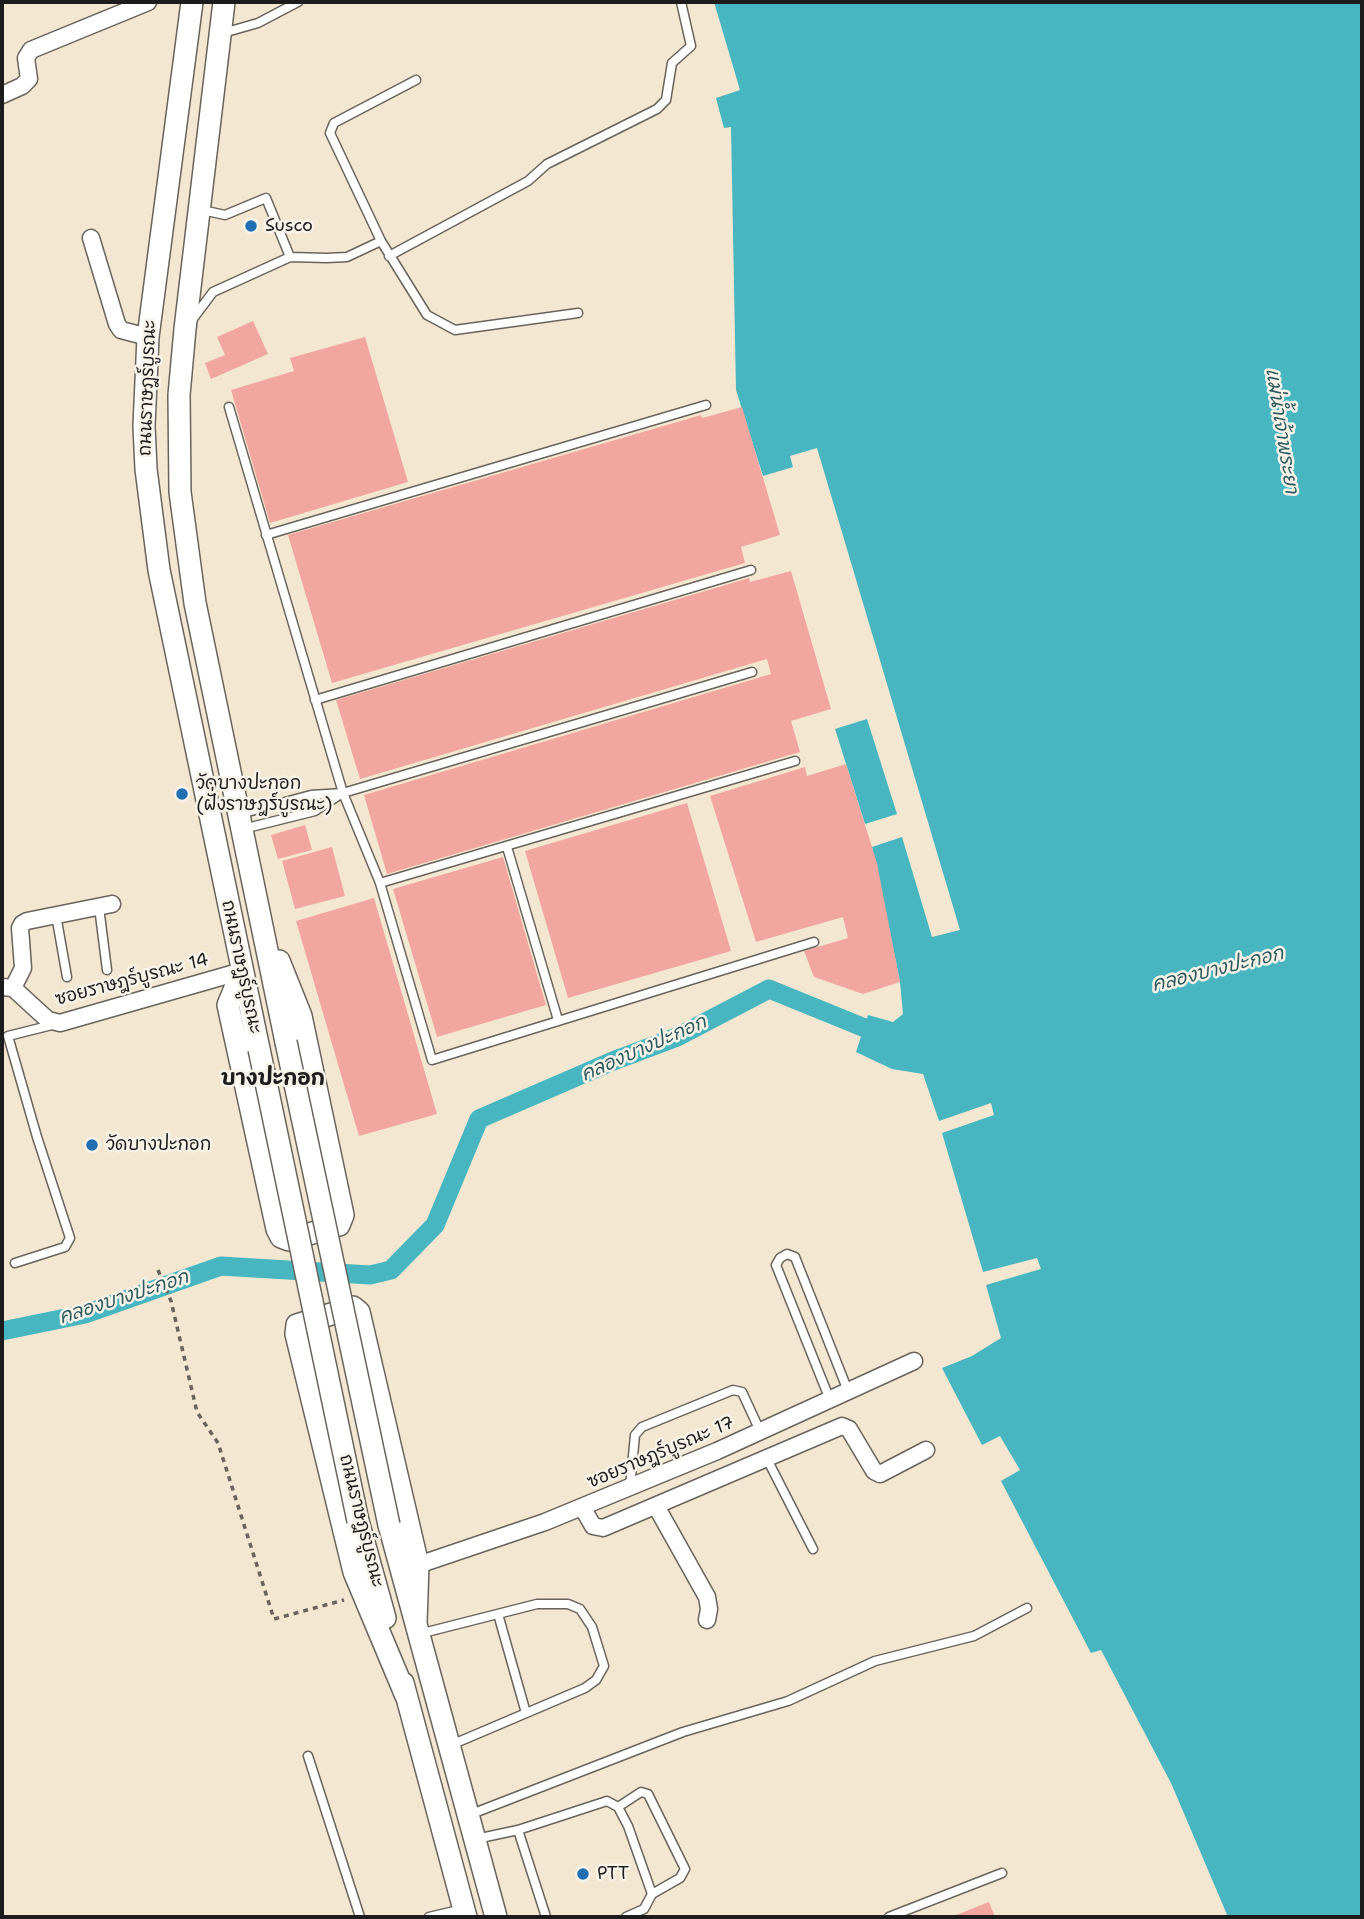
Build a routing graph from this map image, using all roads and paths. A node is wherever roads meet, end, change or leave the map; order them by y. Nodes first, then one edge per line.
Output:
1 (148, 2) edge
2 (192, 2) edge
3 (224, 2) edge
4 (298, 2) edge
5 (681, 2) edge
6 (220, 34) junction
7 (416, 80) dead end
8 (2, 95) edge
9 (199, 209) junction
10 (91, 237) dead end
11 (381, 241) junction
12 (390, 256) junction
13 (290, 257) junction
14 (578, 313) dead end
15 (185, 329) junction
16 (148, 337) junction
17 (706, 405) dead end
18 (229, 407) dead end
19 (265, 535) junction
20 (751, 570) dead end
21 (751, 672) dead end
22 (315, 700) junction
23 (795, 761) dead end
24 (344, 793) junction
25 (242, 822) junction
26 (507, 847) junction
27 (380, 883) junction
28 (105, 905) joint
29 (259, 910) junction
30 (56, 915) junction
31 (814, 942) dead end
32 (107, 970) dead end
33 (242, 971) junction
34 (67, 977) dead end
35 (7, 987) edge
36 (558, 1020) junction
37 (60, 1023) junction
38 (5, 1032) edge
39 (15, 1262) dead end
40 (159, 1270) dead end
41 (914, 1361) dead end
42 (848, 1391) junction
43 (830, 1399) junction
44 (760, 1431) junction
45 (926, 1450) dead end
46 (765, 1457) junction
47 (630, 1487) junction
48 (656, 1506) junction
49 (582, 1507) junction
50 (813, 1549) dead end
51 (418, 1565) junction
52 (363, 1594) junction
53 (1027, 1608) dead end
54 (498, 1614) junction
55 (706, 1620) dead end
56 (418, 1629) junction
57 (406, 1696) junction
58 (526, 1713) junction
59 (450, 1746) junction
60 (308, 1756) dead end
61 (618, 1807) junction
62 (469, 1815) junction
63 (517, 1830) junction
64 (476, 1839) junction
65 (1002, 1873) dead end
66 (652, 1894) junction
67 (465, 1913) edge
68 (360, 1917) edge
69 (429, 1917) edge
70 (496, 1917) edge
71 (546, 1917) edge
72 (626, 1917) edge
73 (889, 1917) edge

1 - 8 street
2 - 16 main road, ถนนราษฎร์บูรณะ
3 - 6 main road, ถนนราษฎร์บูรณะ
4 - 6 lane
5 - 12 lane
6 - 9 main road, ถนนราษฎร์บูรณะ
7 - 11 lane
9 - 13 lane
9 - 15 main road, ถนนราษฎร์บูรณะ
10 - 16 street
11 - 12 lane
11 - 13 lane
12 - 14 lane
13 - 15 lane
15 - 25 main road, ถนนราษฎร์บูรณะ
16 - 33 main road, ถนนราษฎร์บูรณะ
17 - 19 lane
18 - 19 lane
19 - 22 lane
20 - 22 lane
21 - 24 lane
22 - 24 lane
23 - 26 lane
24 - 25 lane
24 - 25 lane
24 - 27 lane
25 - 29 main road, ถนนราษฎร์บูรณะ
26 - 27 lane
26 - 36 lane
27 - 36 lane
28 - 30 street
28 - 32 lane
29 - 33 main road
29 - 56 main road, ถนนราษฎร์บูรณะ, bridge
30 - 34 lane
30 - 35 street
31 - 36 lane
33 - 37 street, ซอยราษฎร์บูรณะ 14
33 - 57 main road, ถนนราษฎร์บูรณะ, bridge
35 - 37 street, ซอยราษฎร์บูรณะ 14
37 - 38 lane
38 - 39 lane
40 - 52 path
41 - 42 street, ซอยราษฎร์บูรณะ 17
42 - 43 street, ซอยราษฎร์บูรณะ 17
42 - 43 lane
43 - 44 street, ซอยราษฎร์บูรณะ 17
44 - 47 street, ซอยราษฎร์บูรณะ 17
44 - 47 lane
45 - 46 street
46 - 48 street
46 - 50 lane
47 - 49 street, ซอยราษฎร์บูรณะ 17
48 - 49 street
48 - 55 street
49 - 51 street, ซอยราษฎร์บูรณะ 17
51 - 52 main road
51 - 56 main road
52 - 57 main road
53 - 62 lane
54 - 56 lane
54 - 58 lane
54 - 58 lane
56 - 59 main road, ถนนราษฎร์บูรณะ
57 - 67 main road, ถนนราษฎร์บูรณะ
58 - 59 lane
59 - 62 main road, ถนนราษฎร์บูรณะ
60 - 68 lane
61 - 63 lane
61 - 66 lane
61 - 66 lane
62 - 64 main road, ถนนราษฎร์บูรณะ
63 - 64 lane
63 - 71 lane
64 - 70 main road, ถนนราษฎร์บูรณะ
65 - 73 lane
66 - 72 lane
67 - 69 lane

